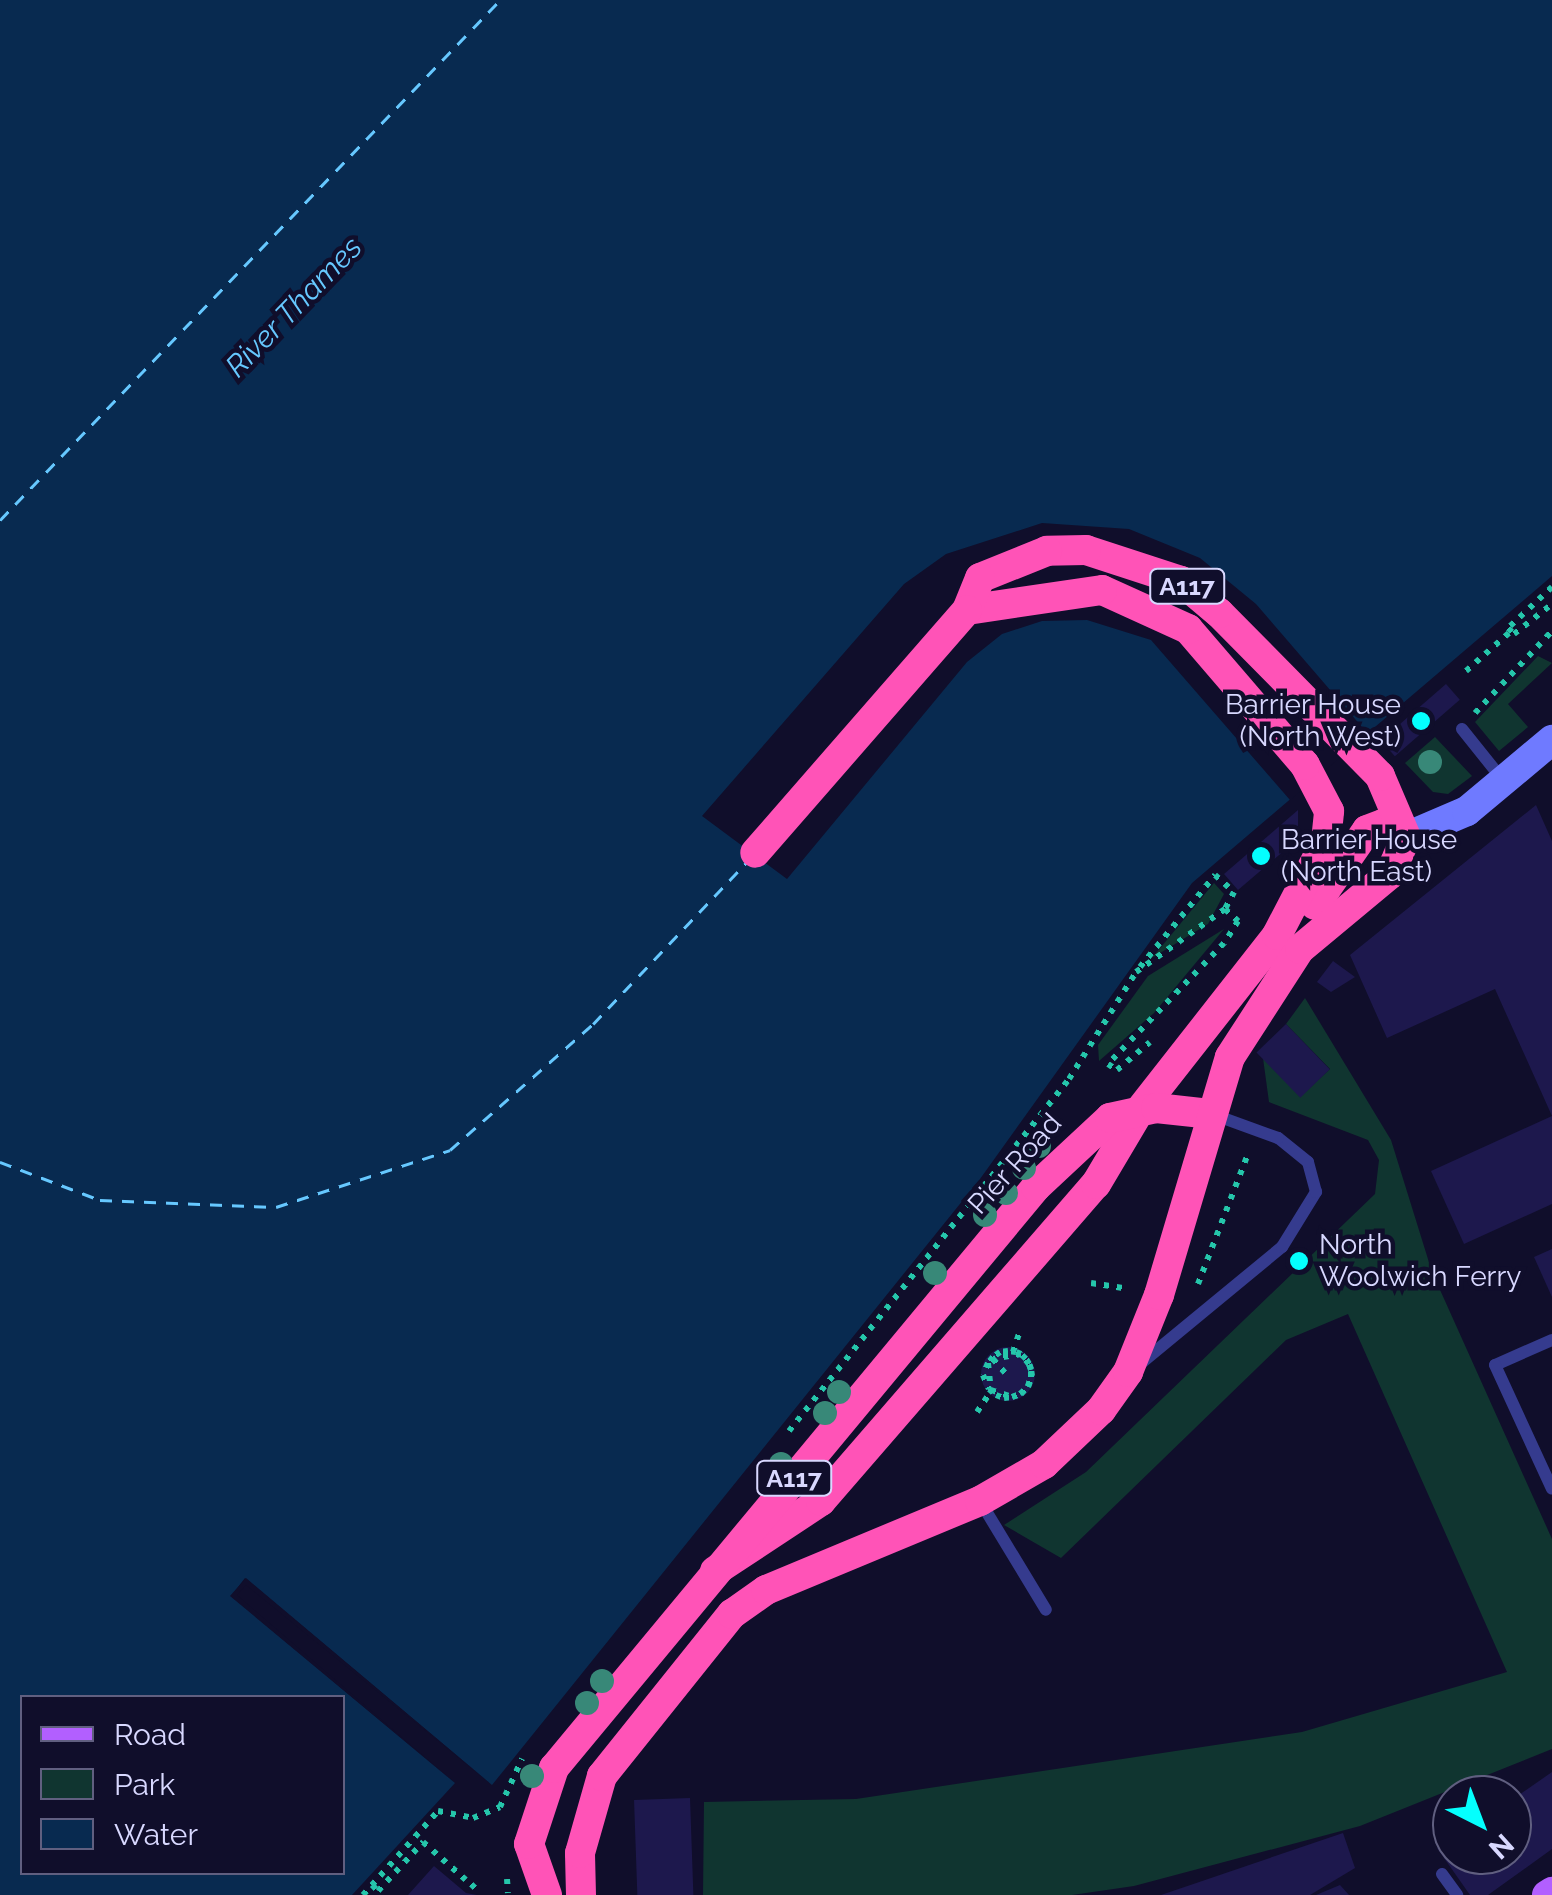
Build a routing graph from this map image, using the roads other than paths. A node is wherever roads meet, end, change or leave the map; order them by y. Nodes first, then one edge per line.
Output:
1 (967, 610) junction
2 (1462, 729) road end
3 (1548, 752) edge
4 (1503, 781) junction
5 (1406, 837) junction
6 (755, 853) dead end
7 (1300, 950) junction
8 (1140, 1110) junction
9 (1210, 1114) junction
10 (1552, 1340) edge
11 (1128, 1372) junction
12 (1552, 1489) edge
13 (980, 1501) junction
14 (715, 1571) junction
15 (1046, 1610) dead end
16 (547, 1895) edge
17 (581, 1895) edge

1 - 5 highway, A117
1 - 6 highway, A117
1 - 8 highway, A117
2 - 4 lane
3 - 4 street
4 - 5 street
5 - 7 highway
5 - 7 highway
7 - 9 highway
8 - 9 highway
8 - 14 highway
8 - 14 highway, Pier Road / A117
9 - 11 highway
9 - 11 lane
10 - 12 lane
11 - 13 highway
13 - 15 lane
13 - 17 highway
14 - 16 highway, Pier Road / A117

